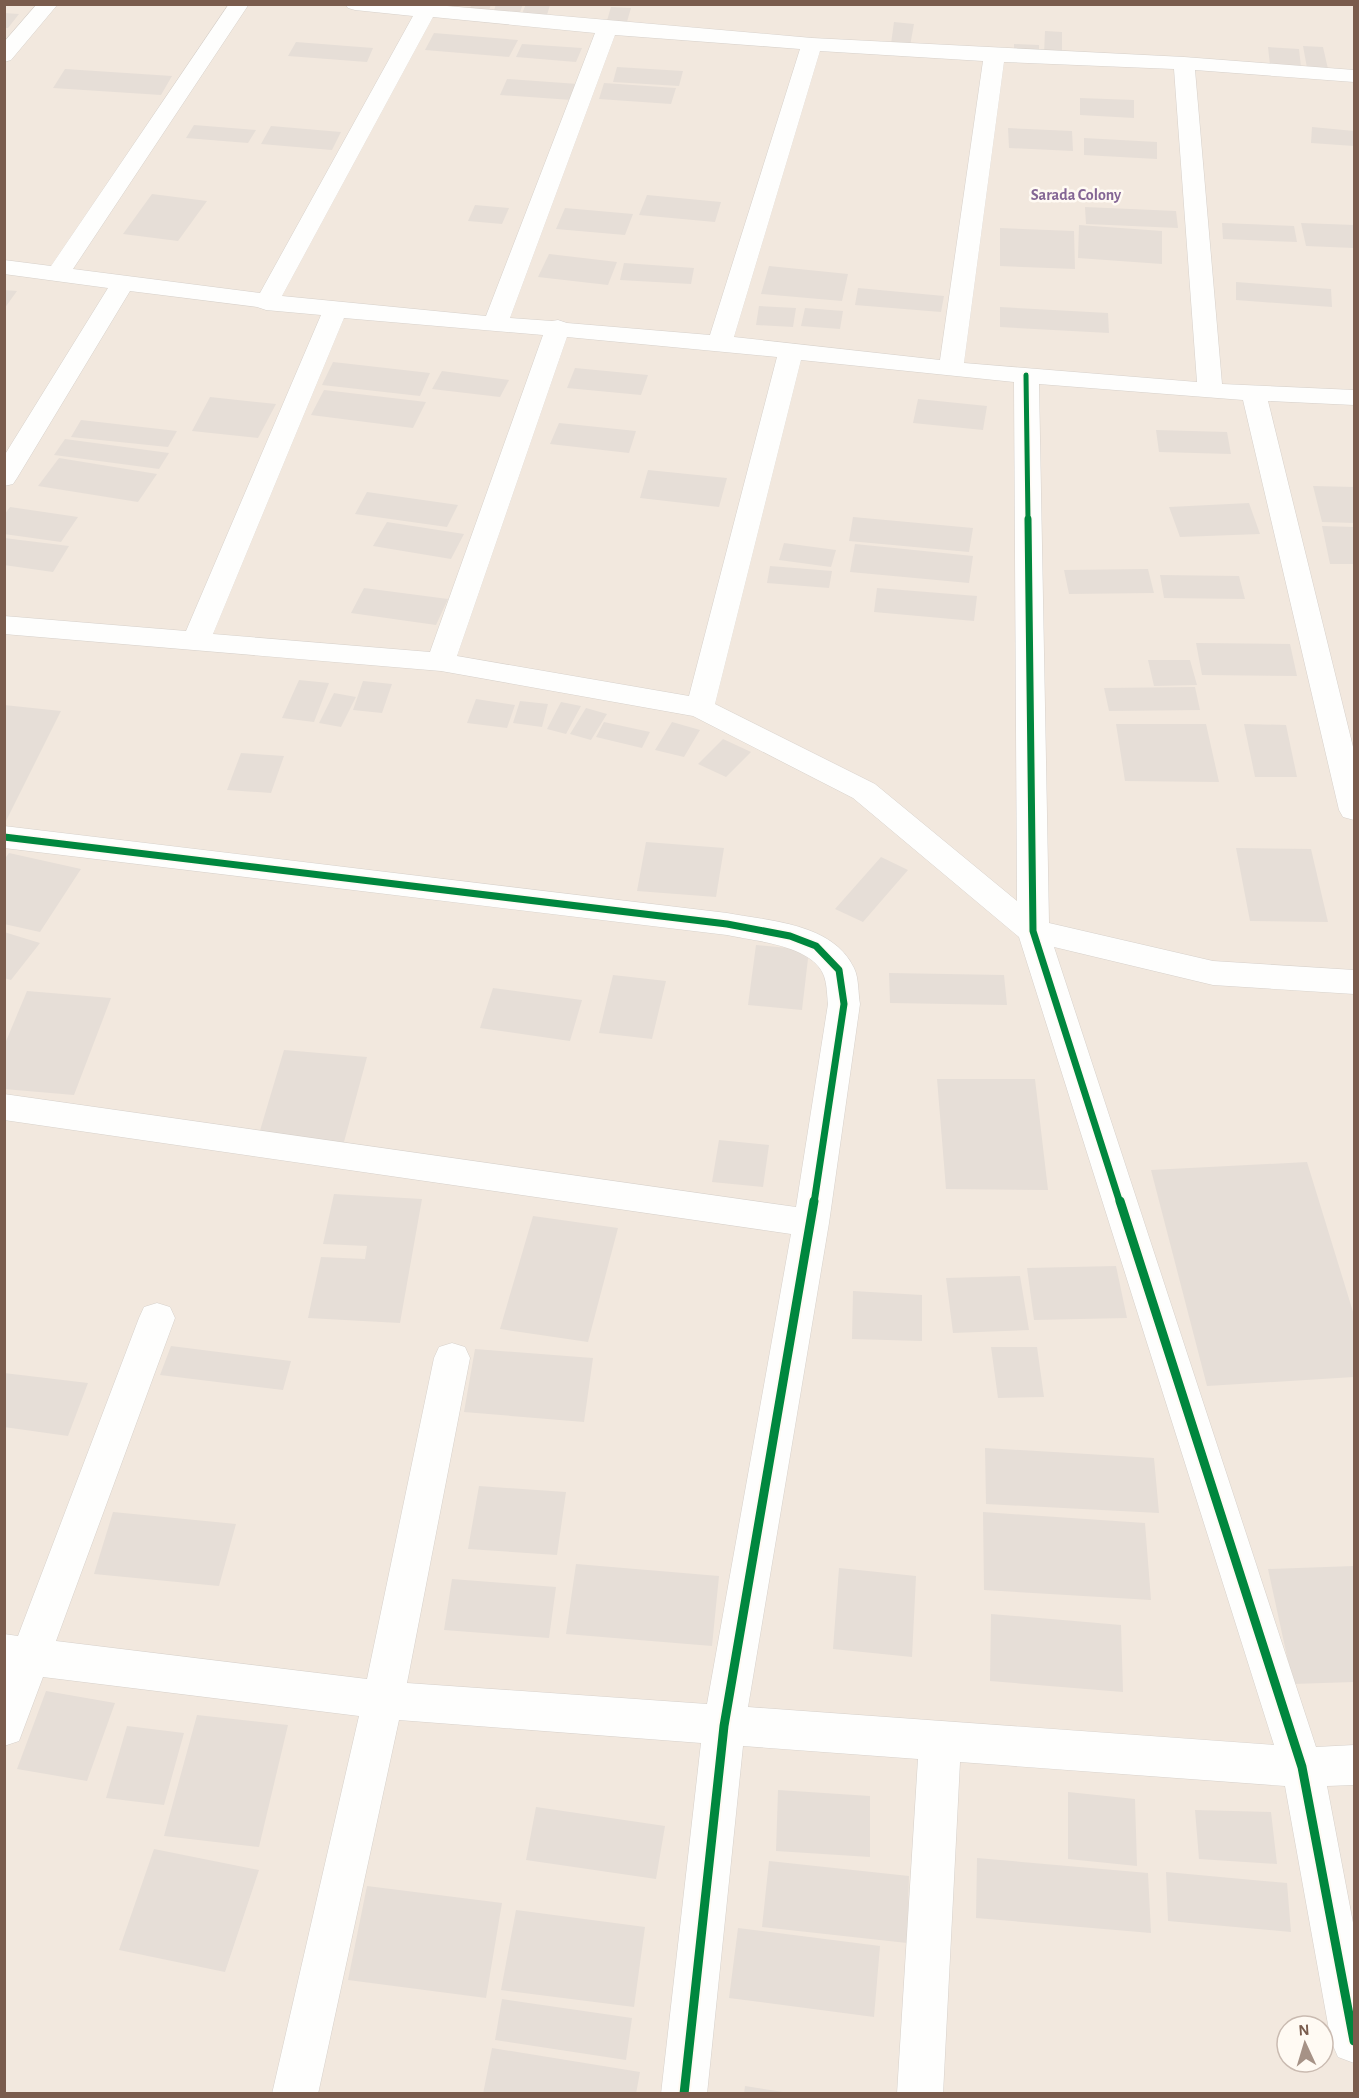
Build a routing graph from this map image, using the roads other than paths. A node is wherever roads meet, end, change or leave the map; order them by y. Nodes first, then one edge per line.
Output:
1 (48, 4) edge
2 (239, 4) edge
3 (354, 4) edge
4 (426, 11) junction
5 (607, 28) junction
6 (812, 44) junction
7 (4, 56) edge
8 (994, 56) junction
9 (1184, 63) junction
10 (1354, 76) edge
11 (4, 267) edge
12 (57, 275) junction
13 (123, 283) junction
14 (266, 303) junction
15 (335, 310) junction
16 (496, 322) junction
17 (558, 327) junction
18 (720, 343) junction
19 (790, 352) junction
20 (951, 369) junction
21 (1026, 375) junction
22 (1210, 391) junction
23 (1254, 393) junction
24 (1354, 397) edge
25 (4, 478) edge
26 (4, 625) edge
27 (196, 642) junction
28 (441, 662) junction
29 (700, 708) junction
30 (1354, 810) edge
31 (4, 837) edge
32 (1033, 931) junction
33 (1354, 982) edge
34 (4, 1107) edge
35 (811, 1223) junction
36 (158, 1318) dead end
37 (452, 1358) dead end
38 (17, 1655) edge
39 (383, 1700) junction
40 (724, 1726) junction
41 (4, 1727) edge
42 (940, 1742) junction
43 (1354, 1765) edge
44 (1302, 1767) junction
45 (1354, 2041) edge
46 (295, 2094) edge
47 (684, 2094) edge
48 (920, 2094) edge

1 - 7 street
2 - 12 street
3 - 4 street
4 - 5 street
4 - 14 street
5 - 6 street
5 - 16 street
6 - 8 street
6 - 18 street
8 - 9 street
8 - 20 street
9 - 10 street
9 - 22 street
11 - 12 street
12 - 13 street
13 - 14 street
13 - 25 street
14 - 15 street
15 - 16 street
15 - 27 street
16 - 17 street
17 - 18 street
17 - 28 street
18 - 19 street
19 - 20 street
19 - 29 street
20 - 21 street
21 - 22 street
21 - 32 street
22 - 23 street
23 - 24 street
23 - 30 street
26 - 27 street
27 - 28 street
28 - 29 street
29 - 32 street
31 - 35 street
32 - 33 street
32 - 44 street
34 - 35 street
35 - 40 street
36 - 38 street
37 - 39 street
38 - 39 street
38 - 41 street
39 - 40 street
39 - 46 street
40 - 42 street
40 - 47 street
42 - 44 street
42 - 48 street
43 - 44 street
44 - 45 street

